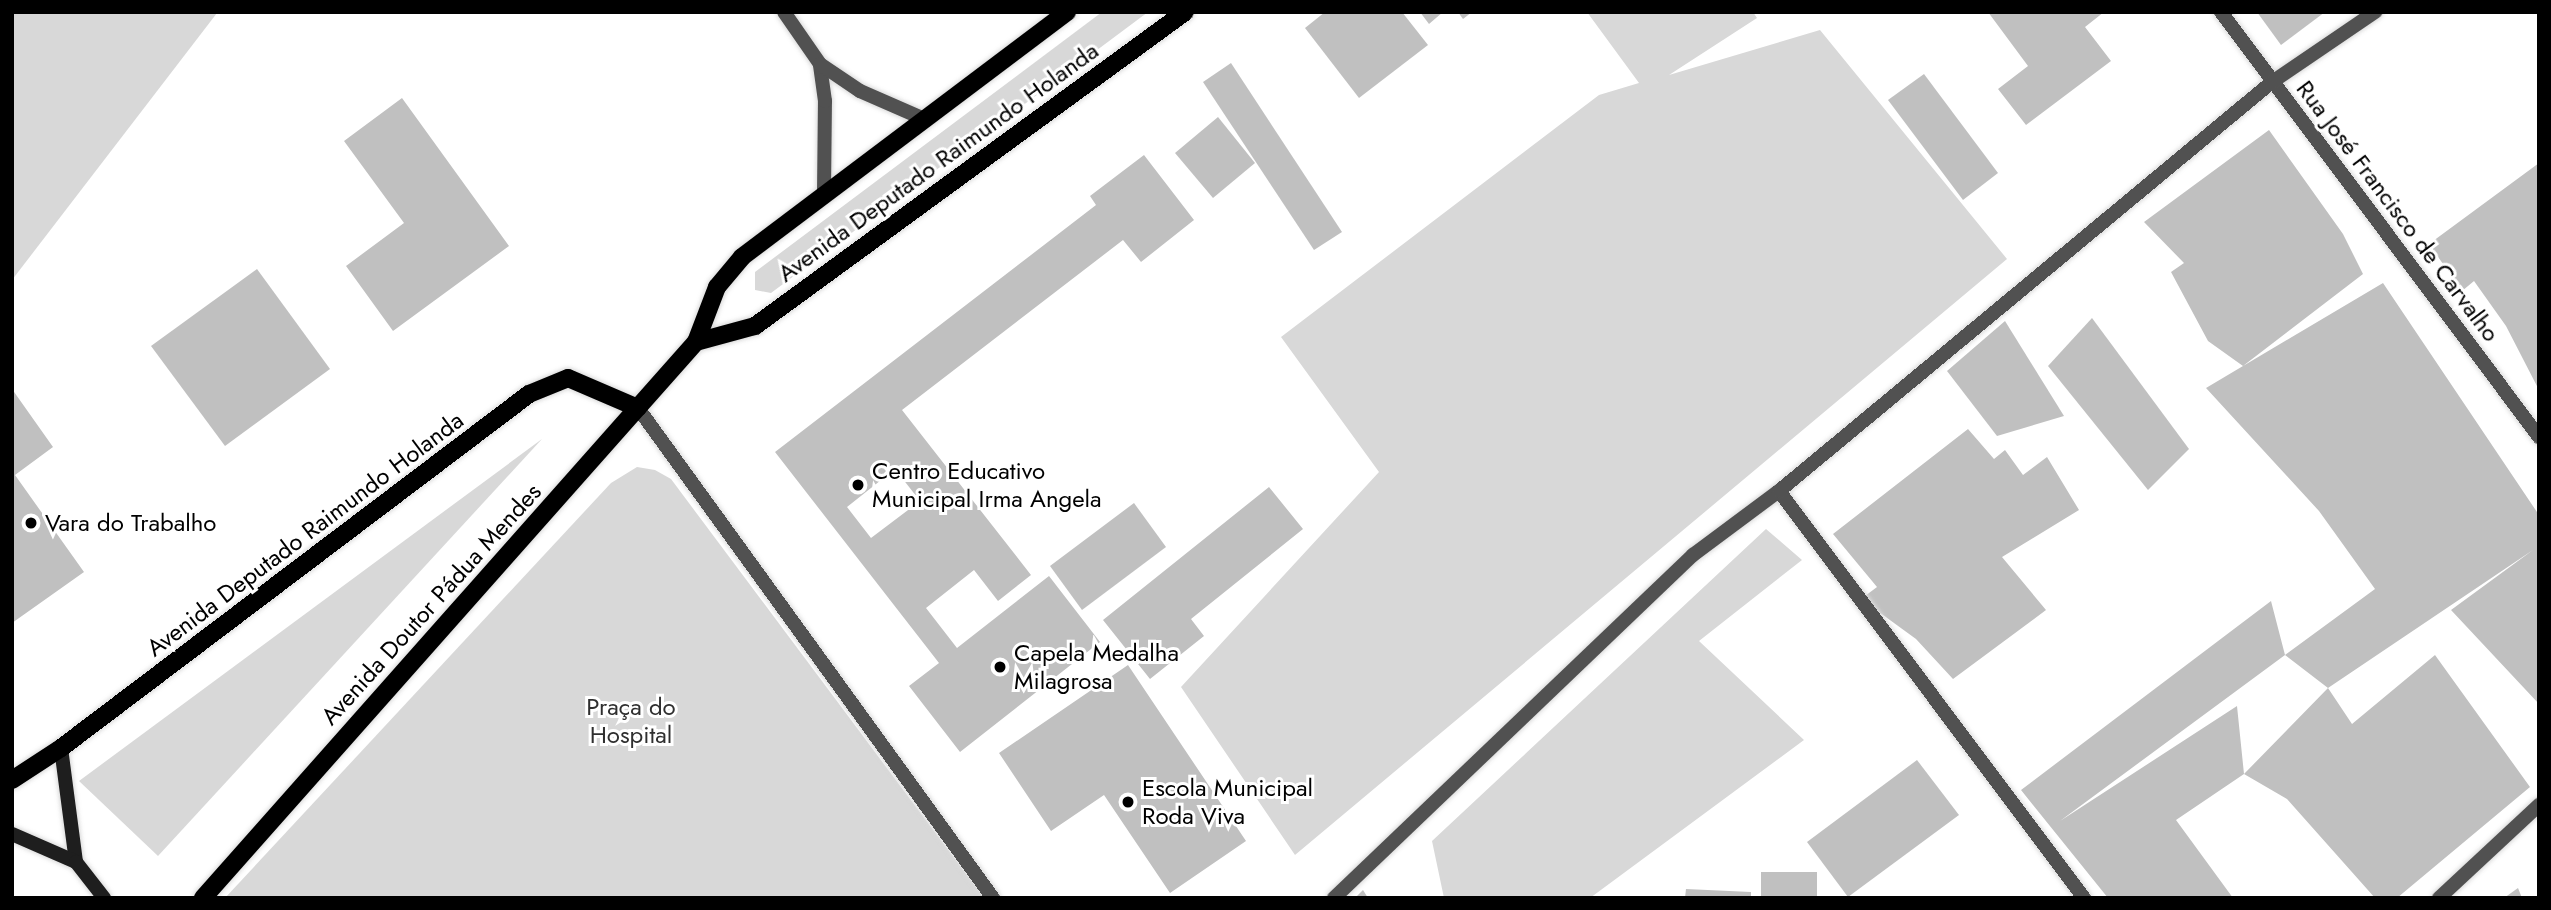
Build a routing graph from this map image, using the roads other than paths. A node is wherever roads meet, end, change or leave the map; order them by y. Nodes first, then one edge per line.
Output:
1 (784, 12) edge
2 (1067, 12) edge
3 (1185, 12) edge
4 (2221, 12) edge
5 (2375, 12) edge
6 (820, 64) junction
7 (2272, 82) junction
8 (924, 119) junction
9 (824, 193) junction
10 (717, 287) joint
11 (696, 342) junction
12 (638, 408) junction
13 (2539, 437) edge
14 (1779, 491) junction
15 (61, 748) junction
16 (12, 780) edge
17 (2539, 805) edge
18 (12, 834) edge
19 (76, 862) junction
20 (104, 898) edge
21 (203, 898) edge
22 (993, 898) edge
23 (1334, 898) edge
24 (2084, 898) edge
25 (2440, 898) edge

1 - 6 street
2 - 8 main road, Avenida Deputado Raimundo Holanda
3 - 11 main road, Avenida Deputado Raimundo Holanda
4 - 7 street, Rua José Francisco de Carvalho
5 - 7 street
6 - 8 street
6 - 9 street
7 - 13 street, Rua José Francisco de Carvalho
7 - 14 street
8 - 9 main road, Avenida Deputado Raimundo Holanda
9 - 10 main road, Avenida Deputado Raimundo Holanda
10 - 11 main road, Avenida Doutor Pádua Mendes
11 - 12 main road, Avenida Doutor Pádua Mendes
12 - 15 main road, Avenida Deputado Raimundo Holanda
12 - 21 main road, Avenida Doutor Pádua Mendes
12 - 22 street
14 - 23 street
14 - 24 street
15 - 16 main road, Avenida Deputado Raimundo Holanda
15 - 19 main road
17 - 25 street
18 - 19 main road
19 - 20 main road

